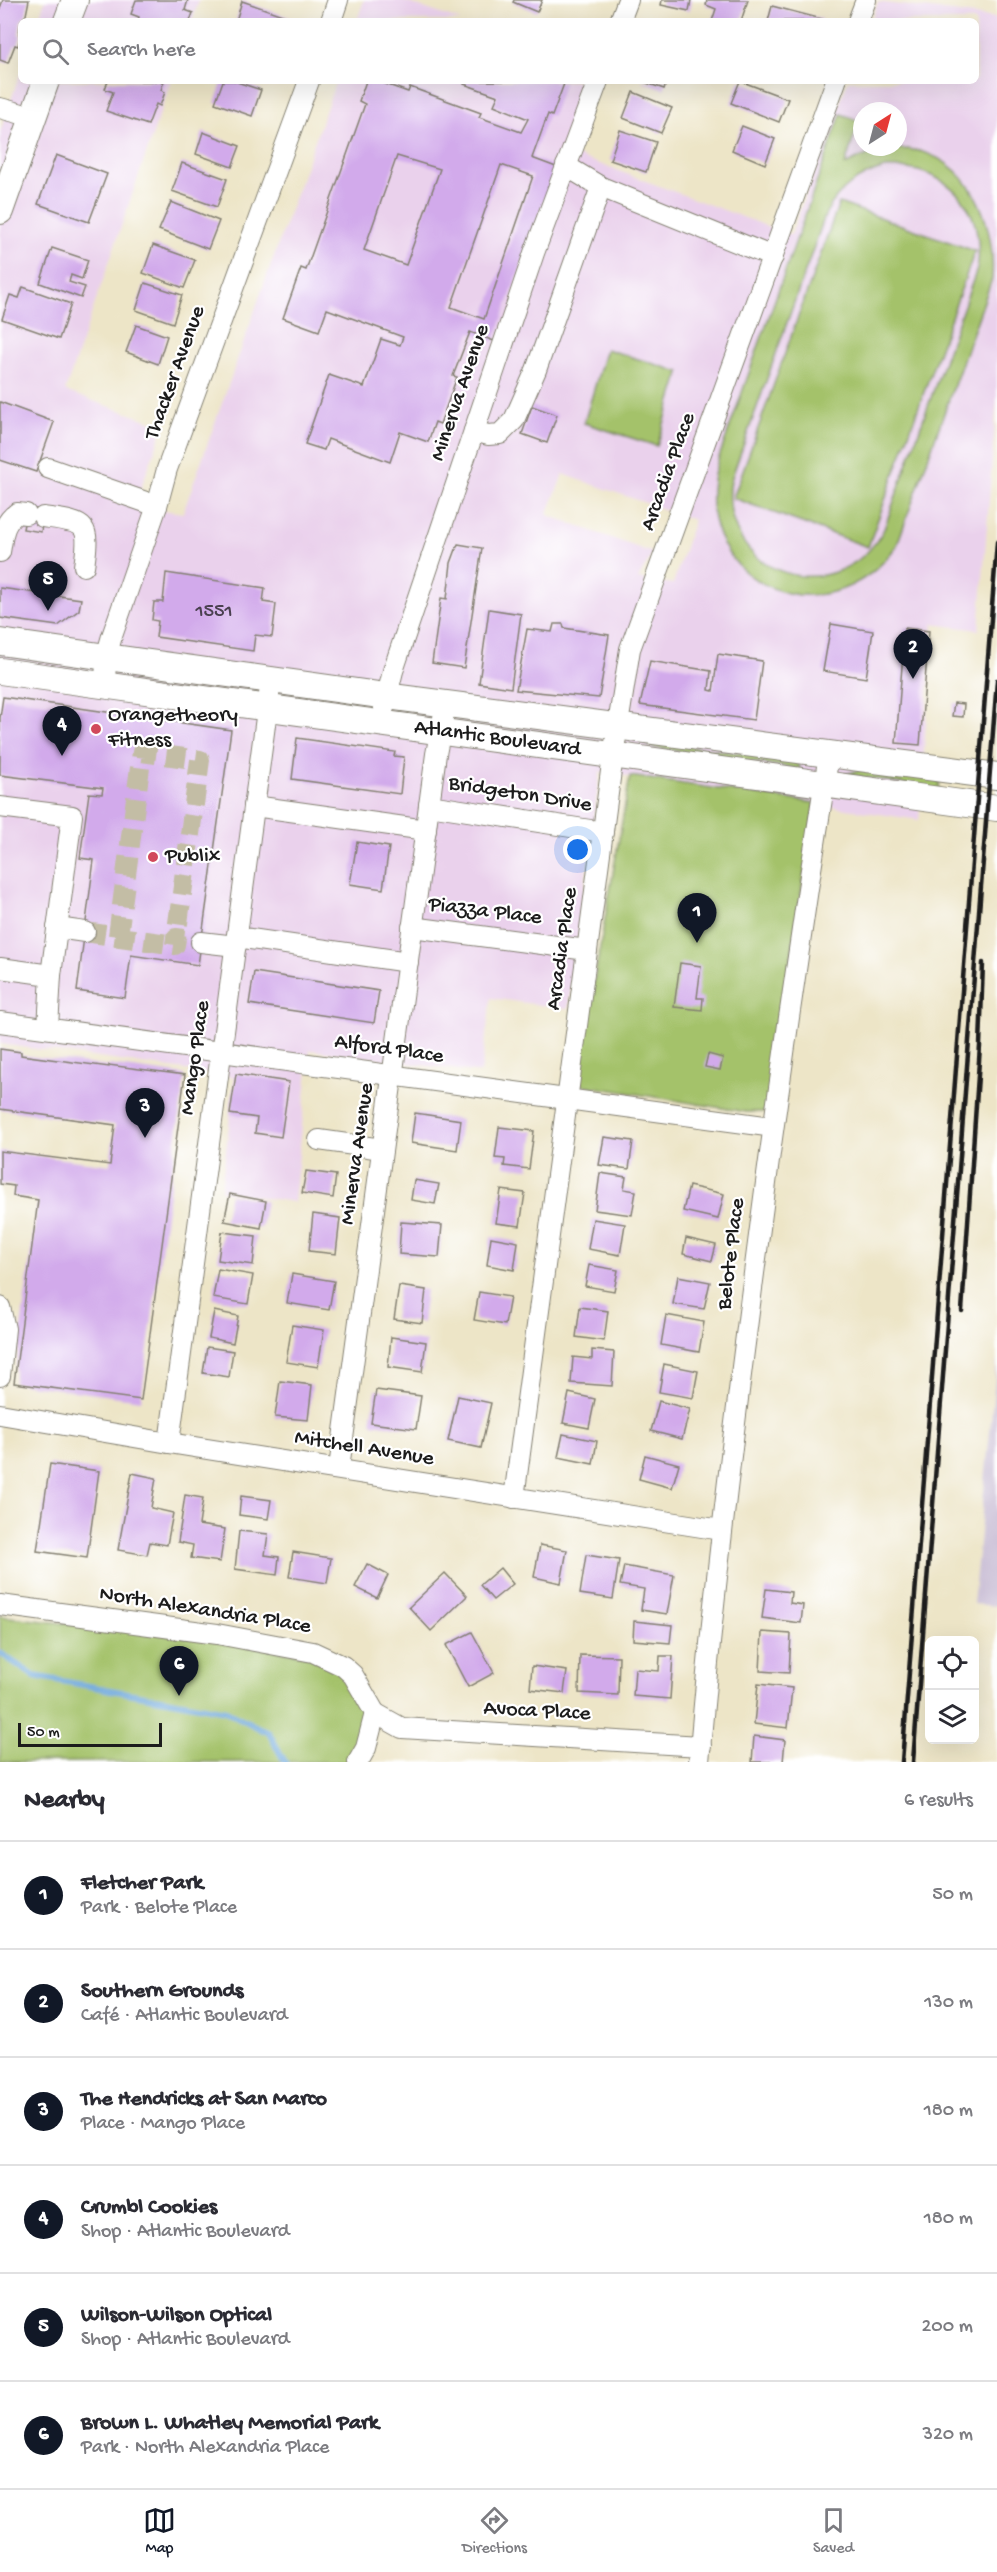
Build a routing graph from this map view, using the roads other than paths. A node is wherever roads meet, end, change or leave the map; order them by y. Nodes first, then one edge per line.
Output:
1 (75, 0) edge
2 (338, 0) edge
3 (628, 0) edge
4 (866, 0) edge
5 (69, 18) edge
6 (332, 18) edge
7 (621, 18) edge
8 (859, 18) edge
9 (45, 84) edge
10 (308, 84) edge
11 (597, 84) edge
12 (835, 84) edge
13 (0, 108) edge
14 (33, 117) junction
15 (566, 166) junction
16 (601, 188) junction
17 (0, 211) edge
18 (773, 257) junction
19 (474, 431) junction
20 (48, 468) dead end
21 (157, 506) junction
22 (0, 552) edge
23 (84, 566) dead end
24 (0, 642) edge
25 (106, 657) junction
26 (0, 671) edge
27 (271, 680) junction
28 (105, 686) junction
29 (386, 696) junction
30 (446, 703) junction
31 (267, 709) junction
32 (381, 725) junction
33 (618, 726) junction
34 (440, 733) junction
35 (830, 754) junction
36 (614, 756) junction
37 (997, 776) edge
38 (824, 785) junction
39 (254, 806) junction
40 (429, 806) junction
41 (0, 807) edge
42 (997, 808) edge
43 (426, 831) junction
44 (603, 832) junction
45 (412, 927) junction
46 (57, 928) junction
47 (85, 932) tunnel mouth
48 (201, 942) tunnel mouth
49 (236, 942) junction
50 (587, 950) junction
51 (408, 962) junction
52 (0, 968) edge
53 (51, 975) junction
54 (0, 1022) edge
55 (48, 1028) junction
56 (221, 1052) junction
57 (392, 1075) junction
58 (567, 1097) junction
59 (773, 1126) junction
60 (319, 1140) dead end
61 (382, 1149) junction
62 (0, 1307) edge
63 (0, 1377) edge
64 (0, 1414) edge
65 (169, 1443) junction
66 (339, 1468) junction
67 (514, 1498) junction
68 (721, 1530) junction
69 (0, 1605) edge
70 (375, 1713) junction
71 (700, 1754) edge
72 (358, 1762) edge

1 - 5 main road
2 - 6 street
3 - 7 street
4 - 8 street
9 - 14 main road
10 - 21 street, Thacker Avenue
11 - 15 street, Minerva Avenue
12 - 18 street, Arcadia Place
13 - 14 street
14 - 17 main road
15 - 16 street
15 - 19 street, Minerva Avenue
16 - 18 street
16 - 19 street
18 - 33 street, Arcadia Place
19 - 29 street, Minerva Avenue
20 - 21 street
21 - 25 street, Thacker Avenue
22 - 23 street
24 - 25 main road, Atlantic Boulevard
25 - 27 main road, Atlantic Boulevard
25 - 28 street, Thacker Avenue
26 - 28 main road, Atlantic Boulevard
27 - 29 main road, Atlantic Boulevard
27 - 31 street, Mango Place
28 - 31 main road, Atlantic Boulevard
29 - 30 main road, Atlantic Boulevard
29 - 32 street, Minerva Avenue
30 - 33 main road, Atlantic Boulevard
30 - 34 street, Minerva Avenue
31 - 32 main road, Atlantic Boulevard
31 - 39 street, Mango Place
32 - 34 main road, Atlantic Boulevard
33 - 35 main road, Atlantic Boulevard
33 - 36 street, Arcadia Place
34 - 36 main road, Atlantic Boulevard
34 - 40 street, Minerva Avenue
35 - 37 main road, Atlantic Boulevard
35 - 38 street, Belote Place
36 - 38 main road, Atlantic Boulevard
36 - 44 street, Arcadia Place
38 - 42 main road, Atlantic Boulevard
38 - 59 street, Belote Place
39 - 43 street
39 - 49 street, Mango Place
40 - 43 street, Minerva Avenue
40 - 44 street, Bridgeton Drive
41 - 46 street
43 - 45 street, Minerva Avenue
44 - 50 street, Arcadia Place
45 - 50 street, Piazza Place
45 - 51 street, Minerva Avenue
46 - 47 street
46 - 53 street
48 - 49 street
49 - 51 street
49 - 56 street, Mango Place
50 - 58 street, Arcadia Place
51 - 57 street, Minerva Avenue
52 - 53 street
53 - 55 street
54 - 55 street, Alford Place
55 - 56 street, Alford Place
56 - 57 street, Alford Place
56 - 65 street, Mango Place
57 - 58 street, Alford Place
57 - 61 street, Minerva Avenue
58 - 59 street, Alford Place
58 - 67 street, Arcadia Place
59 - 68 street, Belote Place
60 - 61 street
61 - 66 street, Minerva Avenue
62 - 63 street
64 - 65 street, Mitchell Avenue
65 - 66 street, Mitchell Avenue
66 - 67 street, Mitchell Avenue
67 - 68 street, Mitchell Avenue
68 - 71 street, Belote Place
69 - 70 street, North Alexandria Place
70 - 71 street, Avoca Place
70 - 72 street

